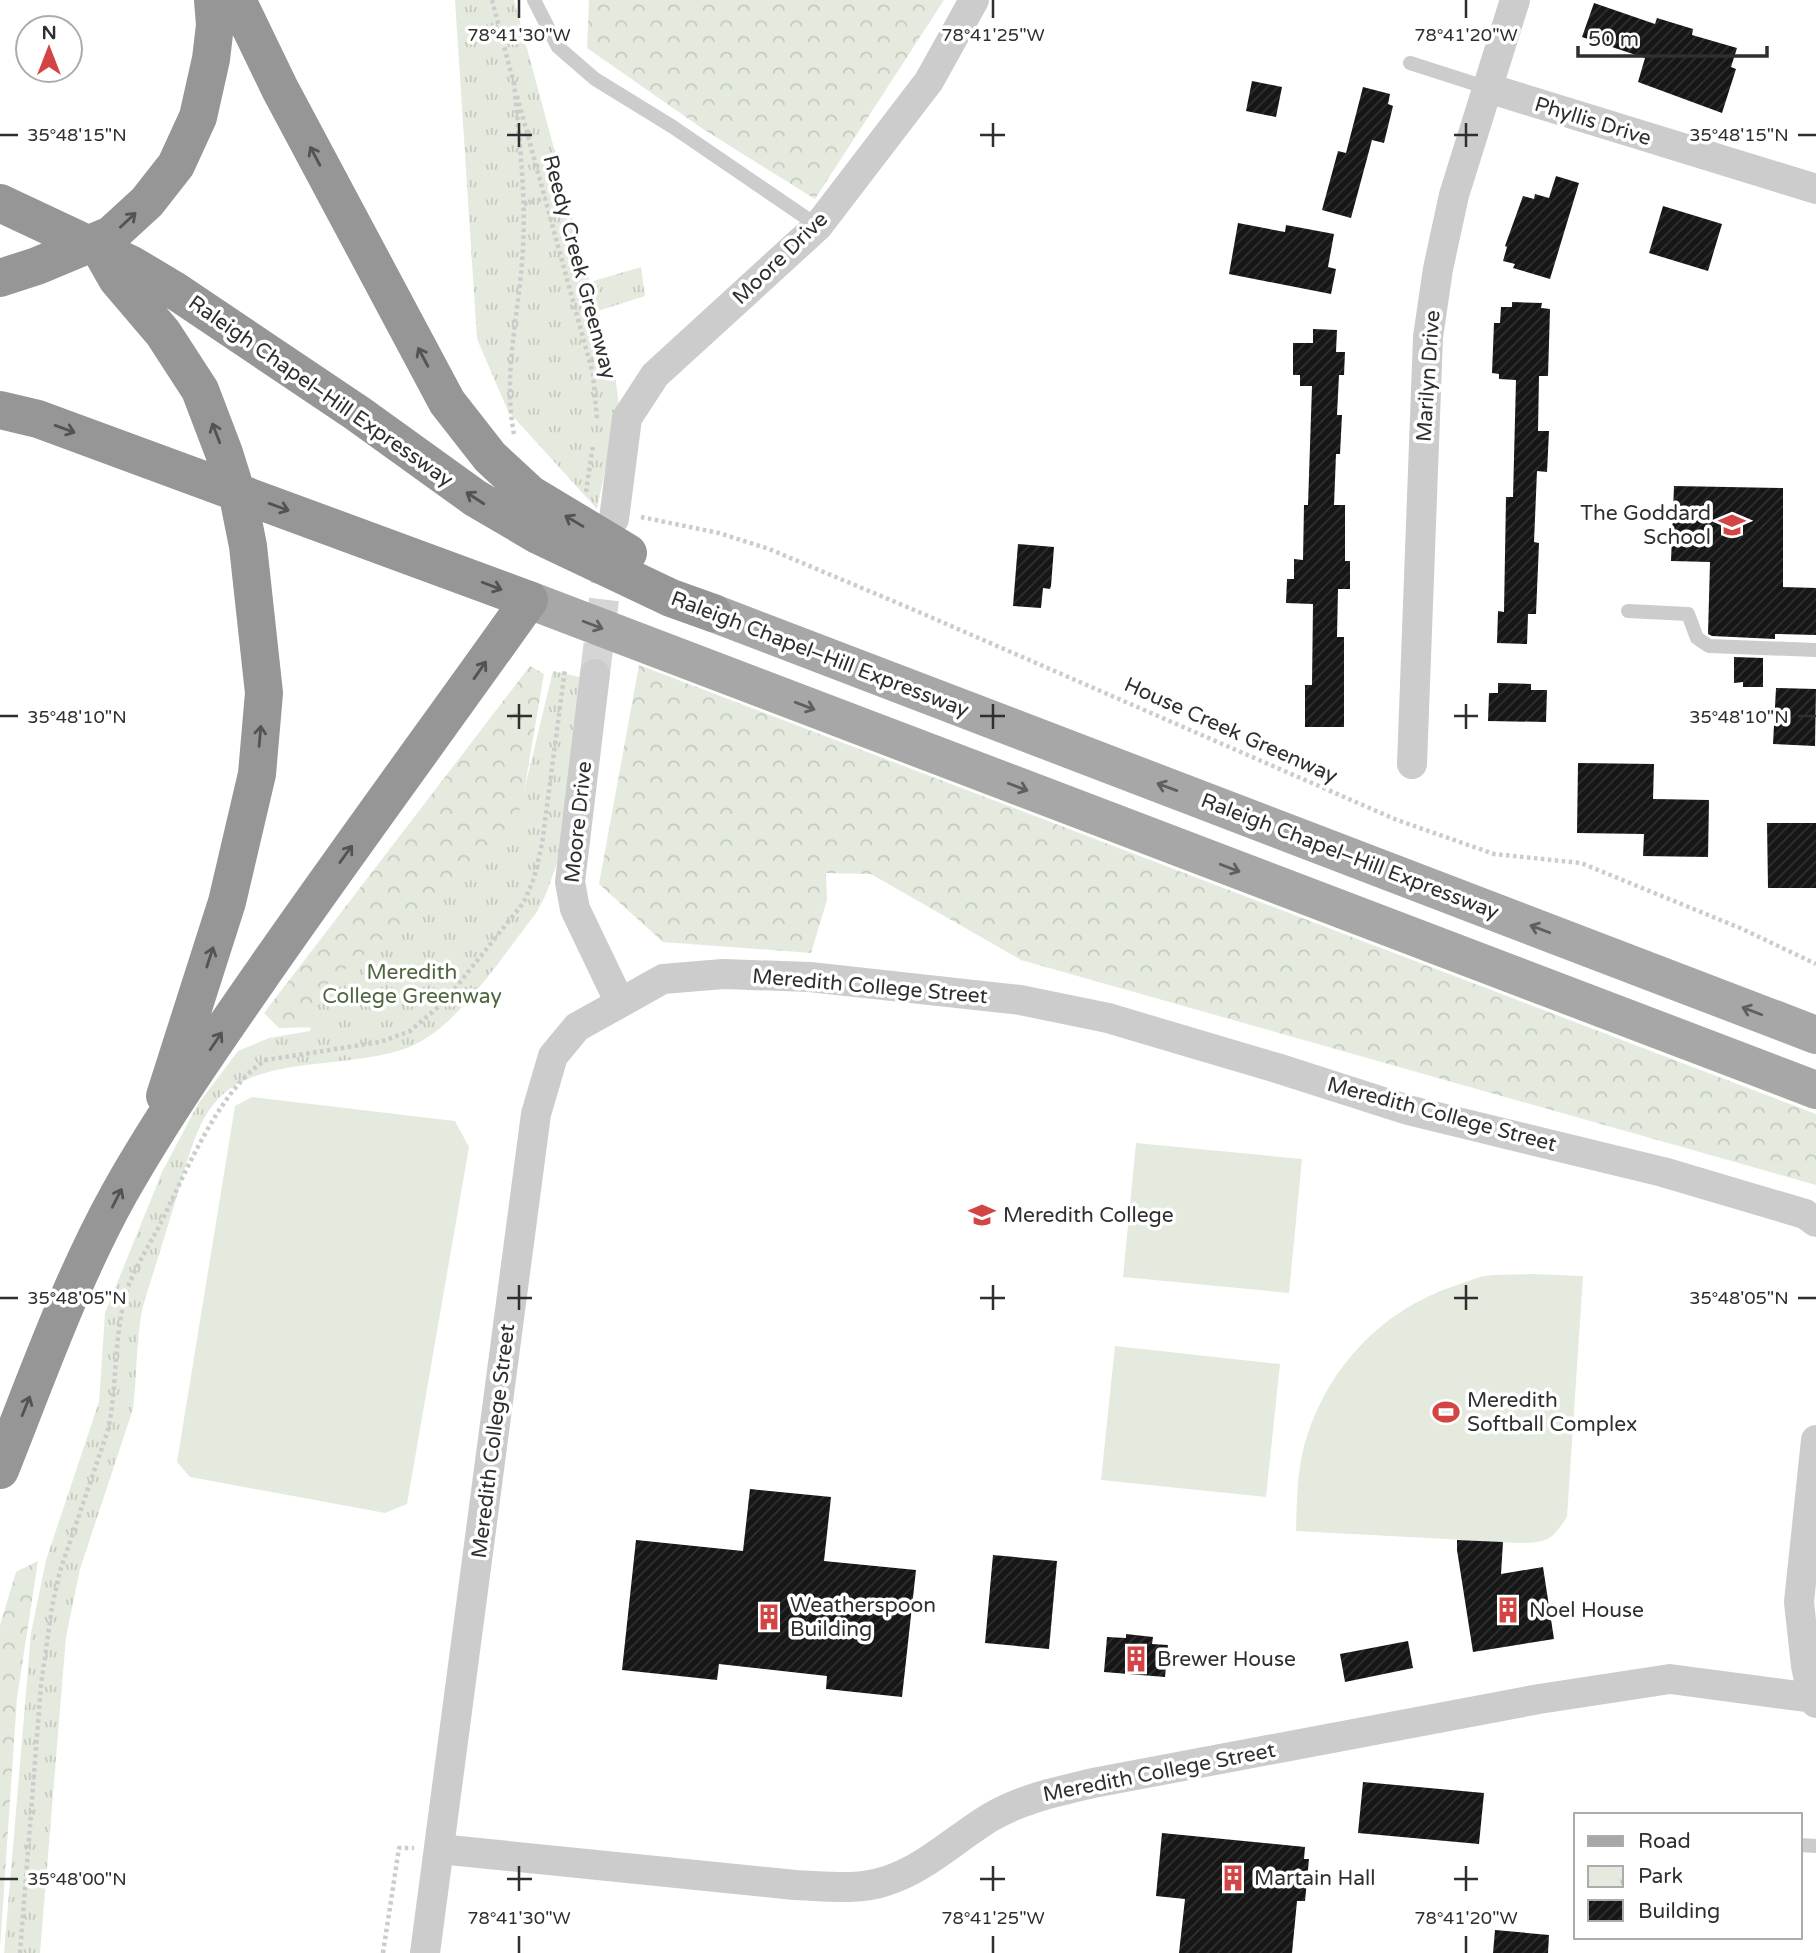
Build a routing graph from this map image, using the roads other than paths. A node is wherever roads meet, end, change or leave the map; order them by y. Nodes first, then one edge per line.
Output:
1 (212, 0) edge
2 (237, 0) edge
3 (534, 0) edge
4 (974, 0) edge
5 (1515, 0) edge
6 (1410, 63) dead end
7 (1488, 88) junction
8 (1816, 189) edge
9 (0, 203) edge
10 (818, 226) junction
11 (100, 249) junction
12 (0, 278) edge
13 (0, 410) edge
14 (625, 517) road end
15 (529, 600) junction
16 (1628, 611) dead end
17 (713, 612) junction
18 (1816, 650) edge
19 (594, 674) tunnel mouth
20 (1412, 764) dead end
21 (620, 1003) junction
22 (1816, 1035) edge
23 (1816, 1090) edge
24 (151, 1139) junction
25 (1816, 1222) edge
26 (1816, 1440) edge
27 (0, 1469) edge
28 (1814, 1700) edge
29 (439, 1849) junction
30 (425, 1953) edge

12 -> 1 highway
17 -> 2 highway
3 - 10 lane
4 - 10 street, Moore Drive
5 - 7 street, Marilyn Drive
6 - 7 lane, Phyllis Drive
7 - 8 street, Phyllis Drive
7 - 20 street, Marilyn Drive
9 - 11 highway, Raleigh Chapel–Hill Expressway
10 - 14 street, Moore Drive
17 -> 11 highway, Raleigh Chapel–Hill Expressway
24 -> 11 highway
13 -> 15 highway
15 -> 23 main road
24 -> 15 highway
16 - 18 lane
22 -> 17 main road, Raleigh Chapel–Hill Expressway
19 - 21 street, Moore Drive
21 - 25 street, Meredith College Street
21 - 29 street, Meredith College Street
27 -> 24 highway
26 - 28 street, Meredith College Street
28 - 29 street, Meredith College Street
29 - 30 street, Meredith College Street

